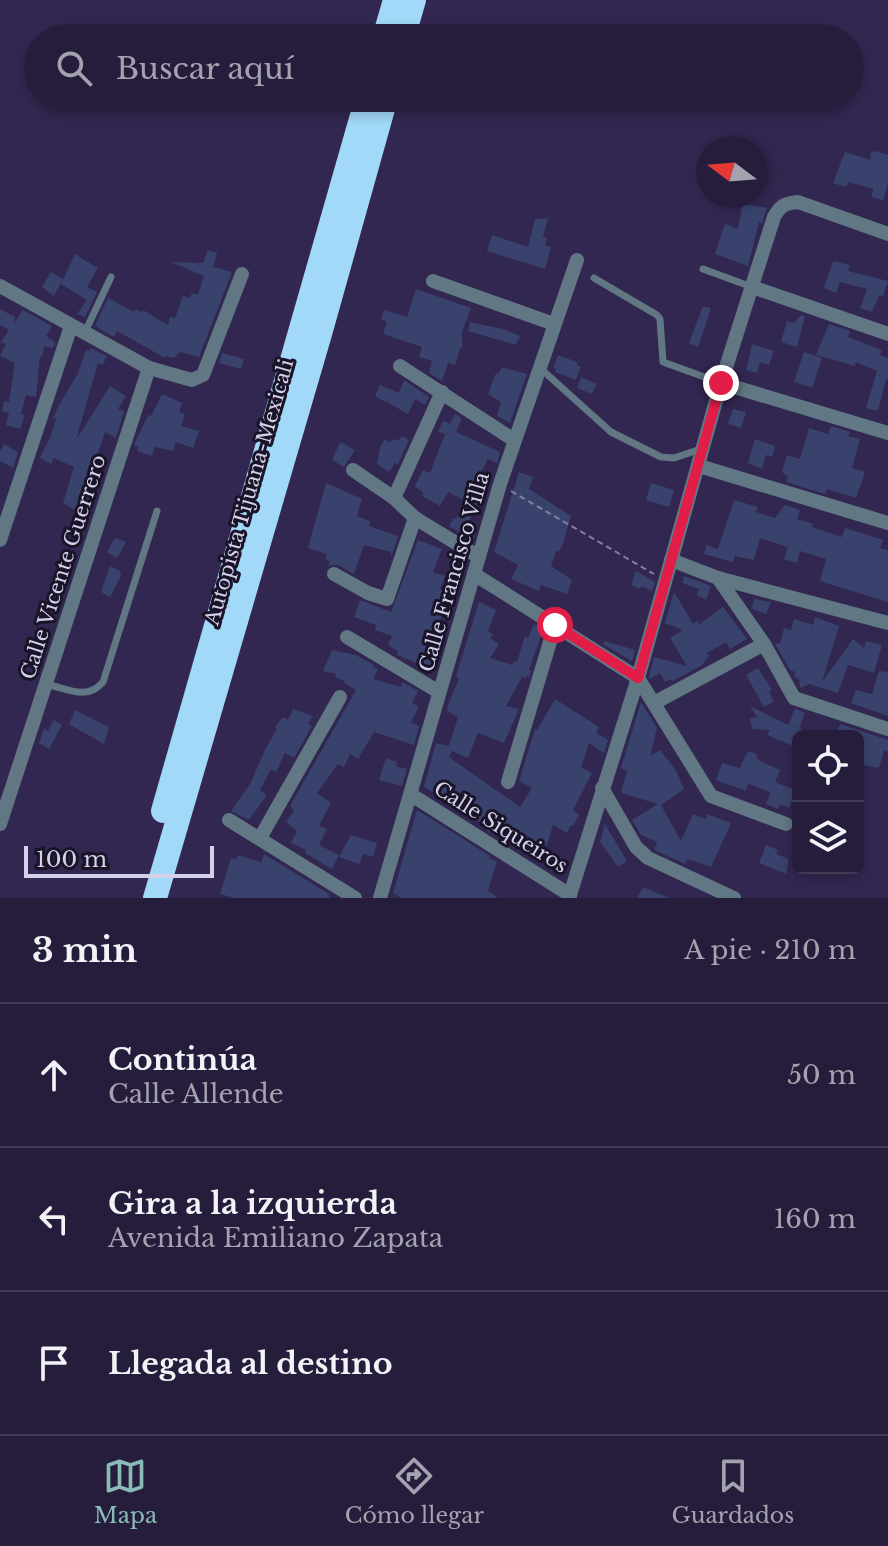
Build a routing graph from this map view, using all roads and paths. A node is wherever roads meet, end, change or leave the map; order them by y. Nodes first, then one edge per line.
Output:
1 (395, 0) edge
2 (414, 0) edge
3 (388, 24) edge
4 (407, 24) edge
5 (363, 112) edge
6 (382, 112) edge
7 (888, 234) edge
8 (577, 260) dead end
9 (703, 269) dead end
10 (242, 274) dead end
11 (111, 277) dead end
12 (594, 278) dead end
13 (433, 281) dead end
14 (0, 286) edge
15 (752, 287) junction
16 (554, 324) junction
17 (71, 326) junction
18 (84, 334) junction
19 (888, 334) edge
20 (400, 366) dead end
21 (149, 368) junction
22 (540, 368) junction
23 (721, 383) junction
24 (442, 392) junction
25 (888, 433) edge
26 (514, 440) junction
27 (704, 448) junction
28 (699, 466) junction
29 (353, 470) dead end
30 (500, 484) junction
31 (394, 498) junction
32 (157, 511) dead end
33 (415, 518) junction
34 (888, 523) edge
35 (0, 540) edge
36 (479, 557) junction
37 (671, 560) junction
38 (334, 574) dead end
39 (474, 574) junction
40 (718, 578) junction
41 (664, 581) junction
42 (888, 623) edge
43 (555, 625) junction
44 (347, 637) dead end
45 (764, 644) junction
46 (638, 678) junction
47 (46, 684) junction
48 (439, 692) junction
49 (340, 697) dead end
50 (654, 703) junction
51 (888, 729) edge
52 (508, 782) dead end
53 (602, 788) junction
54 (410, 794) junction
55 (229, 820) dead end
56 (0, 824) edge
57 (786, 824) dead end
58 (260, 838) junction
59 (570, 896) edge
60 (138, 898) edge
61 (155, 898) edge
62 (355, 898) edge
63 (380, 898) edge
64 (734, 898) edge

1 - 3 highway
2 - 4 highway
5 - 60 highway, Autopista Tijuana-Mexicali
6 - 61 highway, Autopista Tijuana-Mexicali
7 - 15 street
8 - 16 street, Calle Francisco Villa
9 - 15 lane
10 - 21 street
11 - 18 lane
12 - 23 lane
13 - 16 street
14 - 17 street
15 - 19 street
15 - 23 street
16 - 22 street, Calle Francisco Villa
17 - 18 street
17 - 35 street
18 - 21 street
20 - 24 street
21 - 47 street, Calle Vicente Guerrero
22 - 26 street, Calle Francisco Villa
22 - 27 lane
23 - 25 street
23 - 27 street
24 - 26 street
24 - 31 street
26 - 30 street, Calle Francisco Villa
27 - 28 street
28 - 34 street
28 - 37 street
29 - 31 street
30 - 36 street, Calle Francisco Villa
30 - 41 path
31 - 33 street
32 - 47 lane
33 - 36 street
33 - 38 street
36 - 39 street, Calle Francisco Villa
37 - 40 street
37 - 41 street
39 - 43 street
39 - 48 street, Calle Francisco Villa
40 - 42 street
40 - 45 street
41 - 46 street
43 - 46 street
43 - 52 street
44 - 48 street
45 - 50 street
45 - 51 street
46 - 50 street
46 - 53 street
47 - 56 street, Calle Vicente Guerrero
48 - 54 street, Calle Francisco Villa
49 - 58 street
50 - 57 street
53 - 59 street
53 - 64 street
54 - 59 street, Calle Siqueiros
54 - 63 street, Calle Francisco Villa
55 - 58 street
58 - 62 street

